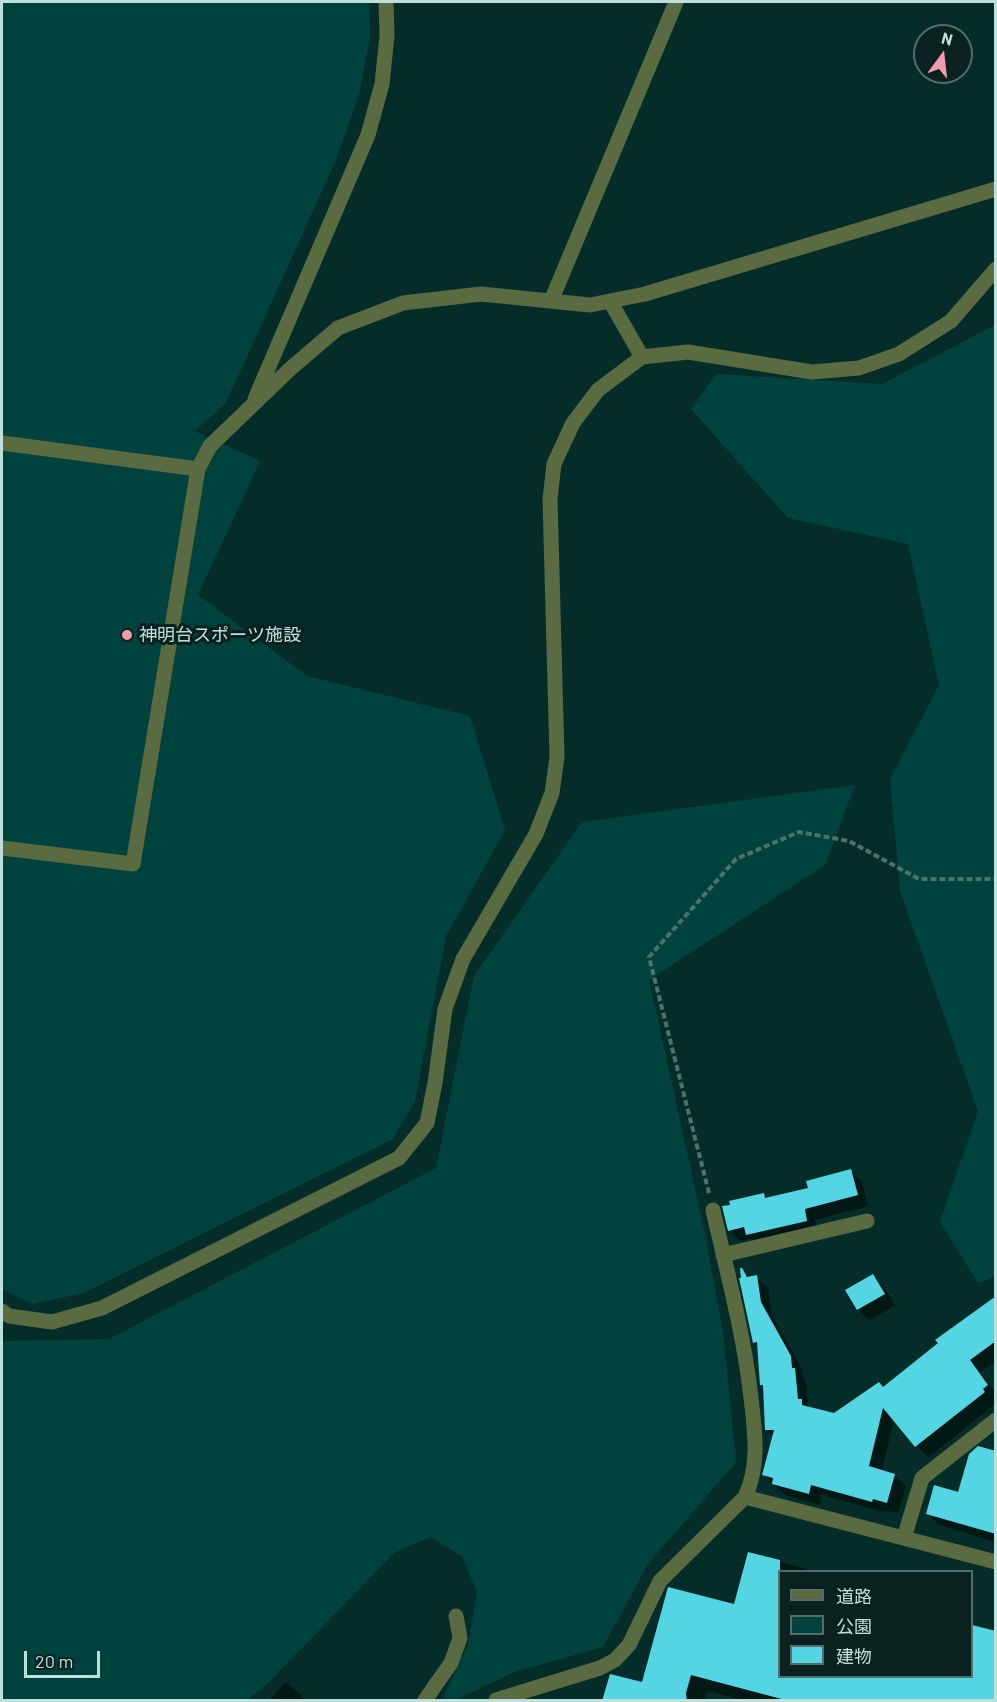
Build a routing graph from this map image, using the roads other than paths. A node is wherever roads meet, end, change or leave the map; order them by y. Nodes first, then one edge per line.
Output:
1 (386, 2) edge
2 (676, 2) edge
3 (996, 189) edge
4 (996, 269) edge
5 (551, 301) junction
6 (610, 301) junction
7 (642, 357) junction
8 (252, 406) junction
9 (2, 443) edge
10 (198, 469) junction
11 (2, 848) edge
12 (713, 1210) road end
13 (867, 1221) dead end
14 (723, 1255) junction
15 (2, 1311) edge
16 (996, 1420) edge
17 (746, 1497) junction
18 (904, 1538) junction
19 (996, 1563) edge
20 (456, 1617) dead end
21 (425, 1701) edge
22 (496, 1701) edge

1 - 8 street
2 - 5 street
3 - 6 street
4 - 7 street
5 - 6 street
5 - 8 street
6 - 7 street
7 - 15 street
8 - 10 street
9 - 10 street
10 - 11 street
12 - 14 street
13 - 14 street
14 - 17 street
16 - 18 street
17 - 18 street
17 - 22 street
18 - 19 street
20 - 21 street

